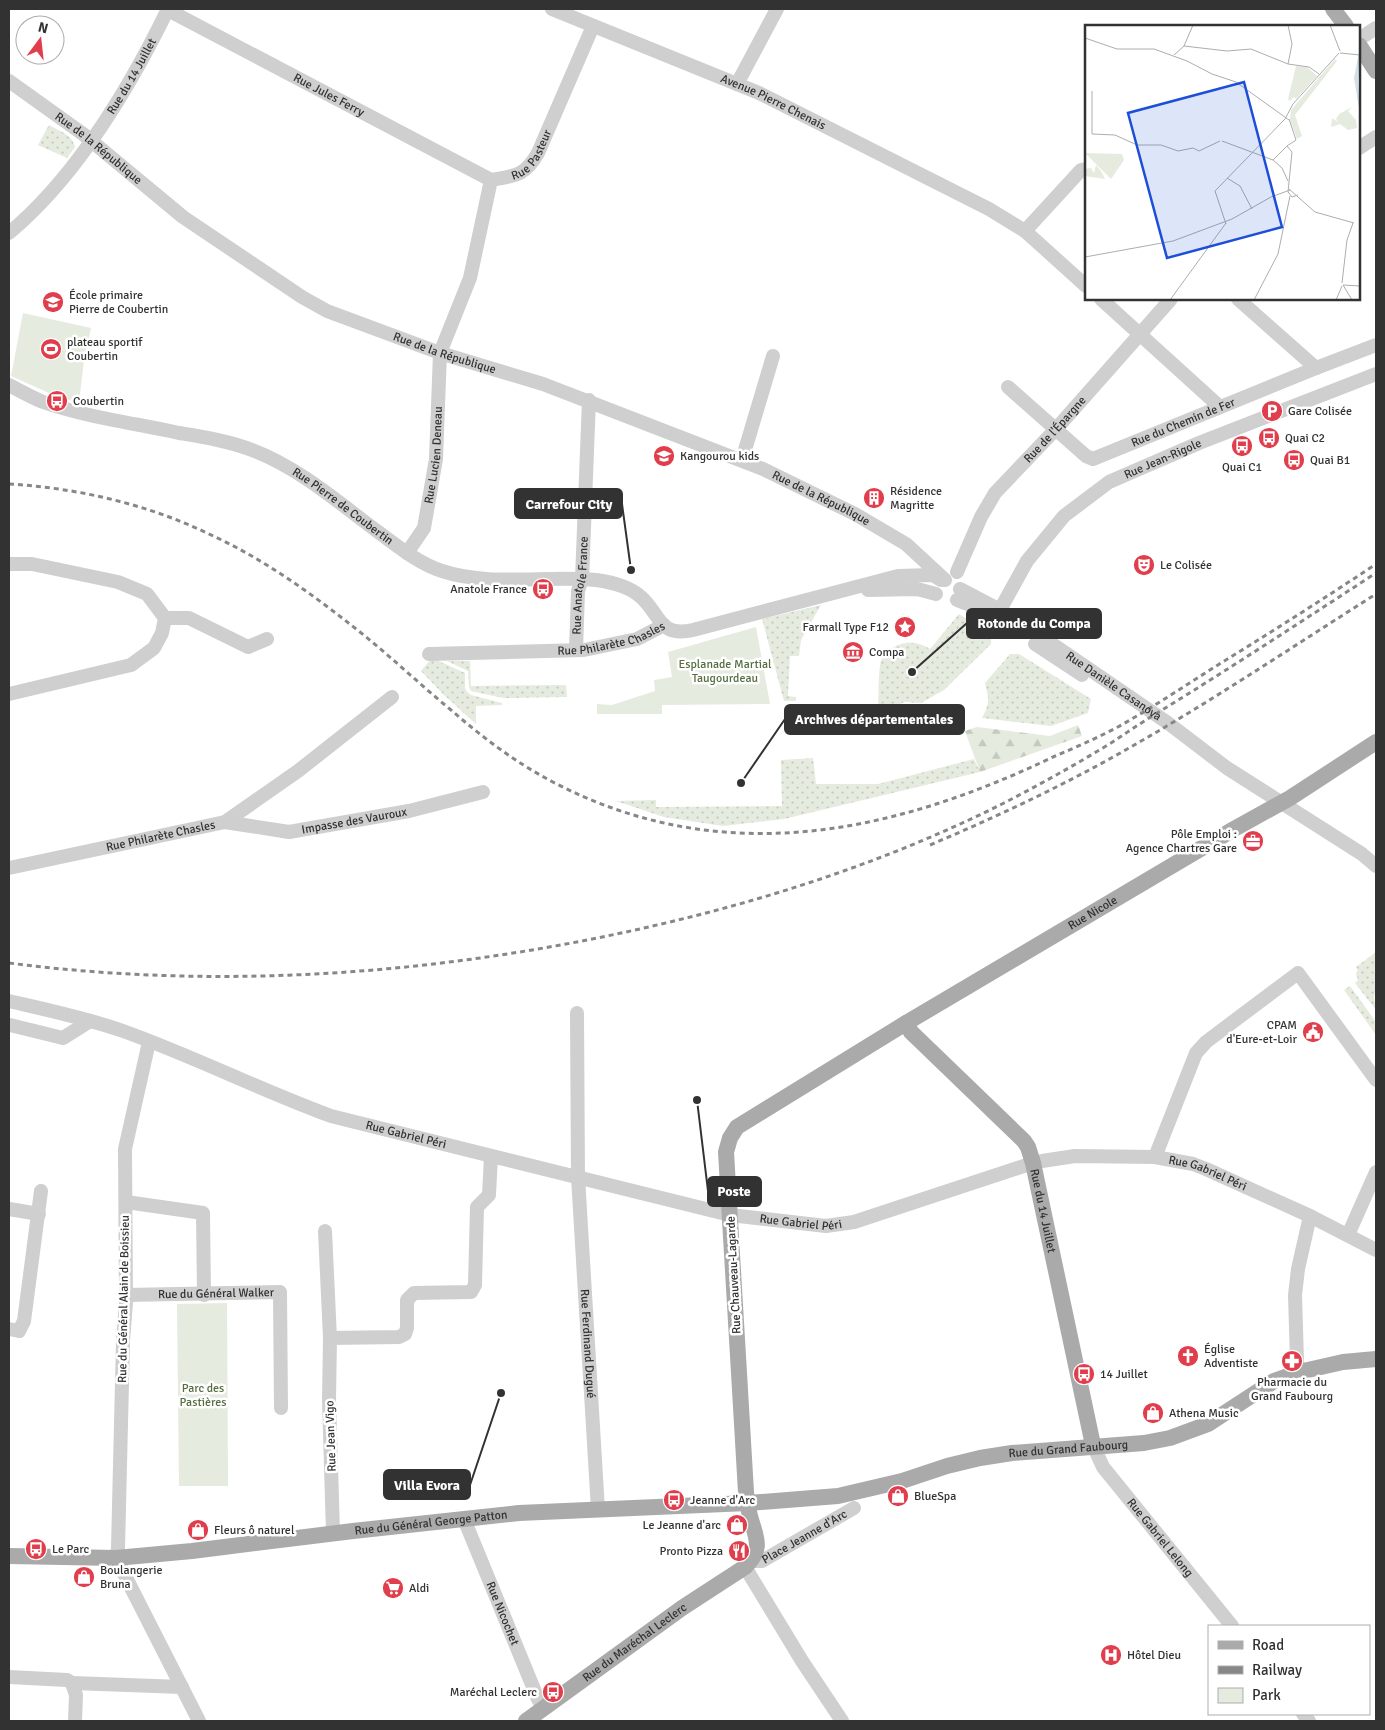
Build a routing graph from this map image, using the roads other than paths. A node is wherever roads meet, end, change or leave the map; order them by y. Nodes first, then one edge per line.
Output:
1 (168, 9) edge
2 (552, 9) edge
3 (777, 9) edge
4 (1333, 9) edge
5 (1345, 25) edge
6 (593, 26) junction
7 (1376, 28) edge
8 (1360, 38) edge
9 (1360, 46) edge
10 (1376, 71) edge
11 (9, 81) edge
12 (738, 84) junction
13 (1376, 137) edge
14 (91, 141) junction
15 (1360, 147) edge
16 (1084, 169) edge
17 (491, 180) junction
18 (1025, 231) junction
19 (9, 233) edge
20 (1085, 285) edge
21 (1102, 300) edge
22 (1170, 300) edge
23 (1239, 300) edge
24 (1140, 334) junction
25 (1376, 345) edge
26 (440, 353) junction
27 (773, 356) dead end
28 (1316, 368) junction
29 (1376, 374) edge
30 (9, 385) edge
31 (1008, 387) dead end
32 (588, 400) junction
33 (1220, 407) junction
34 (1056, 429) junction
35 (742, 460) junction
36 (407, 553) junction
37 (9, 564) edge
38 (582, 579) junction
39 (950, 585) junction
40 (1000, 610) junction
41 (165, 618) junction
42 (664, 625) junction
43 (267, 639) dead end
44 (576, 650) junction
45 (429, 654) dead end
46 (9, 694) edge
47 (392, 697) dead end
48 (1376, 742) edge
49 (1214, 758) junction
50 (483, 792) dead end
51 (1280, 803) junction
52 (224, 822) junction
53 (1376, 866) edge
54 (9, 868) edge
55 (9, 1001) edge
56 (577, 1013) dead end
57 (90, 1021) junction
58 (906, 1023) junction
59 (10, 1025) dead end
60 (149, 1042) junction
61 (1376, 1080) edge
62 (491, 1156) junction
63 (1155, 1157) junction
64 (1033, 1163) junction
65 (578, 1177) junction
66 (1375, 1177) edge
67 (41, 1191) dead end
68 (126, 1202) junction
69 (9, 1210) edge
70 (39, 1214) junction
71 (730, 1215) junction
72 (1310, 1216) junction
73 (325, 1231) dead end
74 (1348, 1235) junction
75 (1376, 1250) edge
76 (126, 1295) junction
77 (204, 1295) junction
78 (9, 1329) edge
79 (330, 1338) junction
80 (1376, 1359) edge
81 (1299, 1372) junction
82 (281, 1408) dead end
83 (1093, 1445) junction
84 (771, 1502) junction
85 (748, 1503) junction
86 (854, 1508) dead end
87 (598, 1510) junction
88 (464, 1519) junction
89 (333, 1533) junction
90 (756, 1533) junction
91 (9, 1556) edge
92 (116, 1558) junction
93 (749, 1564) junction
94 (1231, 1625) edge
95 (9, 1677) edge
96 (72, 1682) junction
97 (182, 1687) junction
98 (543, 1708) junction
99 (76, 1721) edge
100 (200, 1721) edge
101 (526, 1721) edge
102 (842, 1721) edge

1 - 14 street, Rue du 14 Juillet
1 - 17 street, Rue Jules Ferry
2 - 6 street, Avenue Pierre Chenais
3 - 12 street
4 - 5 main road
6 - 12 street, Avenue Pierre Chenais
6 - 17 street, Rue Pasteur
7 - 8 street
9 - 10 main road
11 - 14 street, Rue de la République
12 - 18 street, Avenue Pierre Chenais
13 - 15 street
14 - 19 street, Rue du 14 Juillet
14 - 26 street, Rue de la République
16 - 18 street
17 - 26 street, Rue Pasteur
18 - 20 street, Avenue Pierre Chenais
21 - 24 street
22 - 24 street, Rue de l'Épargne
23 - 28 street
24 - 33 street
24 - 34 street, Rue de l'Épargne
25 - 28 street, Rue du Chemin de Fer
26 - 32 street, Rue de la République
26 - 36 street, Rue Lucien Deneau
27 - 35 street
28 - 33 street, Rue du Chemin de Fer
29 - 40 street, Rue Jean-Rigole
30 - 36 street, Rue Pierre de Coubertin
31 - 34 street, Rue du Chemin de Fer
32 - 35 street, Rue de la République
32 - 38 street, Rue Anatole France
33 - 34 street, Rue du Chemin de Fer
34 - 39 street, Rue de l'Épargne
35 - 39 street, Rue de la République
36 - 38 street, Rue Pierre de Coubertin
37 - 41 street
38 - 42 street, Rue Pierre de Coubertin
38 - 44 street, Rue Anatole France
39 - 40 street, Rue Danièle Casanova
39 - 42 street, Rue Philarète Chasles
39 - 49 street, Rue Danièle Casanova
40 - 49 street, Rue Danièle Casanova
41 - 43 street
41 - 46 street
42 - 44 street, Rue Philarète Chasles
44 - 45 street, Rue Philarète Chasles
47 - 52 street, Rue Philarète Chasles
48 - 51 main road, Rue Nicole
49 - 51 street, Rue Danièle Casanova
50 - 52 street, Impasse des Vauroux
51 - 53 street, Rue Danièle Casanova
51 - 58 main road, Rue Nicole
52 - 54 street, Rue Philarète Chasles
55 - 57 street, Rue Gabriel Péri
56 - 65 street, Rue Ferdinand Dugué
57 - 59 street
57 - 60 street, Rue Gabriel Péri
58 - 64 main road, Rue du 14 Juillet
58 - 71 main road, Rue Chauveau-Lagarde
60 - 62 street, Rue Gabriel Péri
60 - 68 street, Rue du Général Alain de Boissieu
61 - 63 street
62 - 65 street, Rue Gabriel Péri
62 - 79 street
63 - 64 street, Rue Gabriel Péri
63 - 72 street, Rue Gabriel Péri
64 - 71 street, Rue Gabriel Péri
64 - 83 main road, Rue du 14 Juillet
65 - 71 street, Rue Gabriel Péri
65 - 87 street, Rue Ferdinand Dugué
66 - 74 street
67 - 70 street
68 - 76 street, Rue du Général Alain de Boissieu
68 - 77 street
69 - 70 street
70 - 78 street
71 - 85 main road, Rue Chauveau-Lagarde
72 - 74 street, Rue Gabriel Péri
72 - 81 street
73 - 79 street, Rue Jean Vigo
74 - 75 street, Rue Gabriel Péri
76 - 77 street, Rue du Général Walker
76 - 92 street, Rue du Général Alain de Boissieu
77 - 82 street, Rue du Général Walker
79 - 89 street, Rue Jean Vigo
80 - 81 main road, Rue du Grand Faubourg
81 - 83 main road, Rue du Grand Faubourg
83 - 84 main road, Rue du Grand Faubourg
83 - 94 street, Rue Gabriel Lelong
84 - 85 main road, Rue du Grand Faubourg
84 - 90 main road
85 - 87 main road, Rue du Général George Patton
85 - 90 main road, Place Jeanne d'Arc
86 - 93 street, Place Jeanne d'Arc
87 - 88 main road, Rue du Général George Patton
88 - 89 main road, Rue du Général George Patton
88 - 98 street, Rue Nicochet
89 - 92 main road, Rue du Général George Patton
90 - 93 main road, Place Jeanne d'Arc
91 - 92 main road
92 - 97 street
93 - 98 main road, Rue du Maréchal Leclerc
93 - 102 street
95 - 96 street
96 - 97 street
96 - 99 street
97 - 100 street
98 - 101 main road, Rue du Maréchal Leclerc

